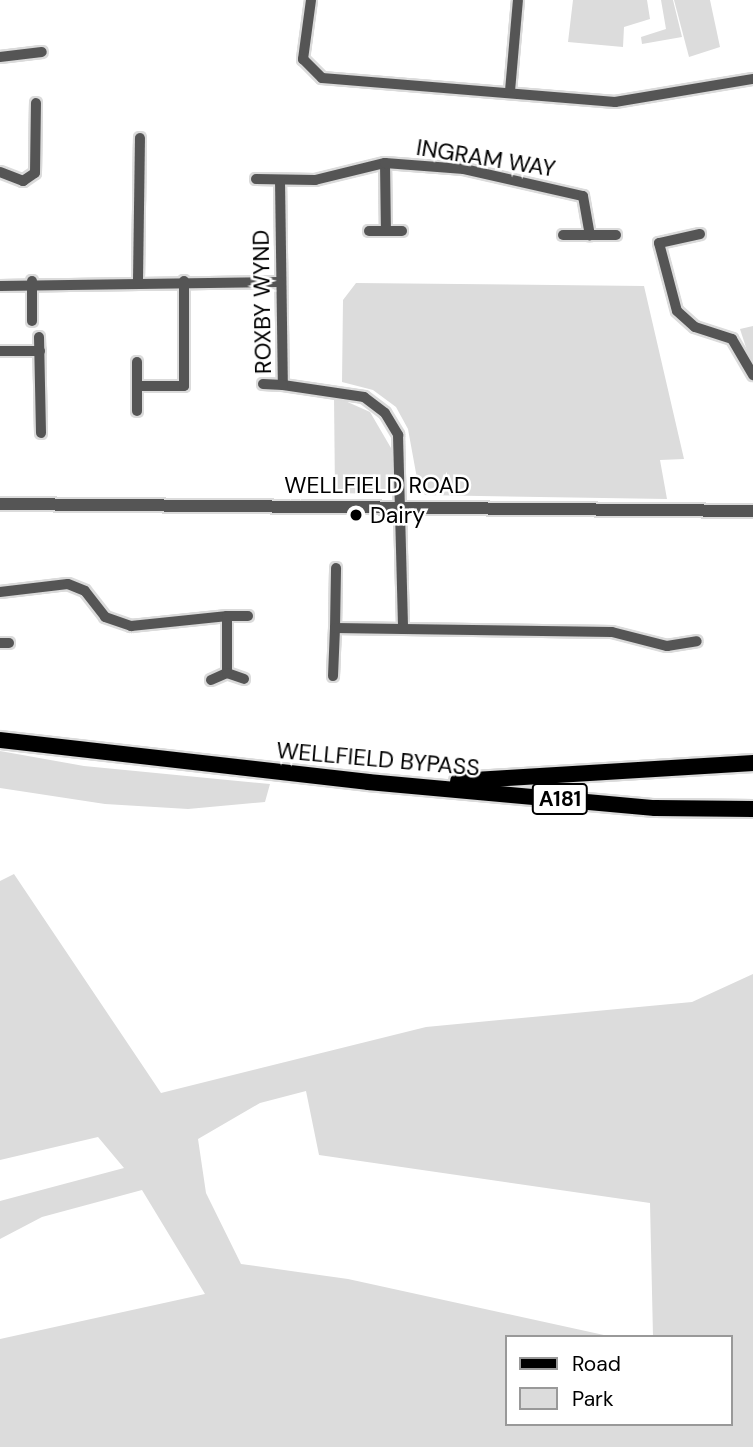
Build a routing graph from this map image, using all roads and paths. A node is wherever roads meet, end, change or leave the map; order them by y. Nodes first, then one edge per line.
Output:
1 (311, 0) edge
2 (518, 0) edge
3 (42, 52) dead end
4 (0, 57) edge
5 (753, 79) edge
6 (510, 91) junction
7 (36, 103) dead end
8 (140, 138) dead end
9 (385, 163) junction
10 (0, 172) edge
11 (256, 180) dead end
12 (280, 180) junction
13 (369, 231) dead end
14 (386, 231) junction
15 (402, 231) dead end
16 (563, 234) dead end
17 (700, 234) dead end
18 (590, 235) junction
19 (617, 235) dead end
20 (138, 280) junction
21 (32, 281) junction
22 (184, 281) junction
23 (279, 282) junction
24 (0, 286) edge
25 (32, 321) dead end
26 (39, 337) dead end
27 (0, 351) edge
28 (40, 351) junction
29 (137, 362) dead end
30 (753, 375) edge
31 (263, 384) dead end
32 (283, 385) junction
33 (138, 386) junction
34 (137, 411) dead end
35 (41, 433) dead end
36 (0, 504) edge
37 (403, 506) junction
38 (753, 511) edge
39 (336, 568) dead end
40 (0, 592) edge
41 (227, 616) junction
42 (248, 616) dead end
43 (335, 628) junction
44 (403, 629) junction
45 (697, 641) dead end
46 (227, 673) junction
47 (333, 676) dead end
48 (244, 679) dead end
49 (211, 680) dead end
50 (0, 740) edge
51 (753, 763) edge
52 (368, 782) junction
53 (753, 809) edge

1 - 6 street
2 - 6 street
3 - 4 street
5 - 6 street
7 - 10 street
8 - 20 street
9 - 12 street, INGRAM WAY
9 - 14 street, INGRAM WAY
9 - 18 street, INGRAM WAY
11 - 12 street, INGRAM WAY
12 - 23 street, ROXBY WYND
13 - 14 street
14 - 15 street
16 - 18 street
17 - 30 street
18 - 19 street
20 - 21 street
20 - 22 street
21 - 24 street
21 - 25 street
22 - 23 street
22 - 33 street
23 - 32 street, ROXBY WYND
26 - 28 street
27 - 28 street
28 - 35 street
29 - 33 street
31 - 32 street
32 - 37 street, ROXBY WYND
33 - 34 street
36 - 37 street, WELLFIELD ROAD
37 - 38 street, WELLFIELD ROAD
37 - 44 street, ROXBY WYND
39 - 43 street
40 - 41 street
41 - 42 street
41 - 46 street
43 - 44 street
43 - 47 street
44 - 45 street
46 - 48 street
46 - 49 street
50 - 52 main road, WELLFIELD BYPASS / A181
51 - 52 main road
52 - 53 main road, WELLFIELD BYPASS / A181

